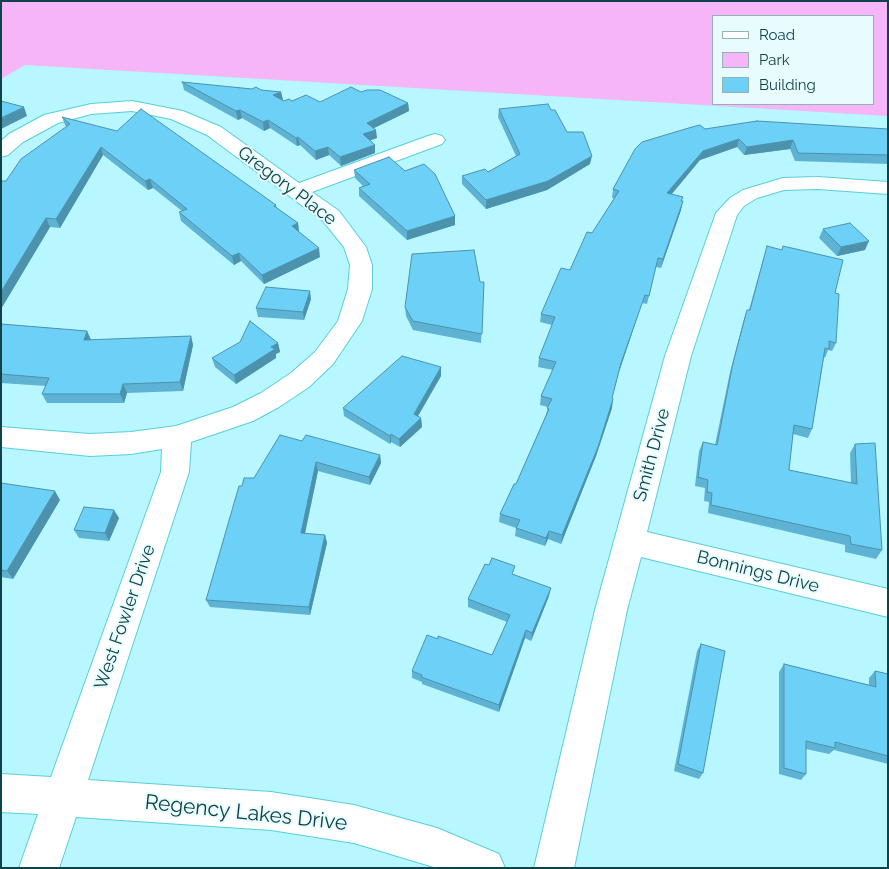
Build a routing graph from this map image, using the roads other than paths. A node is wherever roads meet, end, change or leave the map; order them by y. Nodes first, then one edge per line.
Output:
1 (435, 140) dead end
2 (1, 151) edge
3 (888, 188) edge
4 (297, 191) junction
5 (177, 436) junction
6 (1, 437) edge
7 (629, 541) junction
8 (888, 603) edge
9 (1, 792) edge
10 (64, 797) junction
11 (39, 868) edge
12 (485, 868) edge
13 (554, 868) edge

1 - 4 street
2 - 4 street, Gregory Place
3 - 7 street, Smith Drive
4 - 5 street, Gregory Place
5 - 6 street, Gregory Place
5 - 10 street, West Fowler Drive
7 - 8 street, Bonnings Drive
7 - 13 street, Smith Drive
9 - 10 street, Regency Lakes Drive
10 - 11 street, West Fowler Drive
10 - 12 street, Regency Lakes Drive

